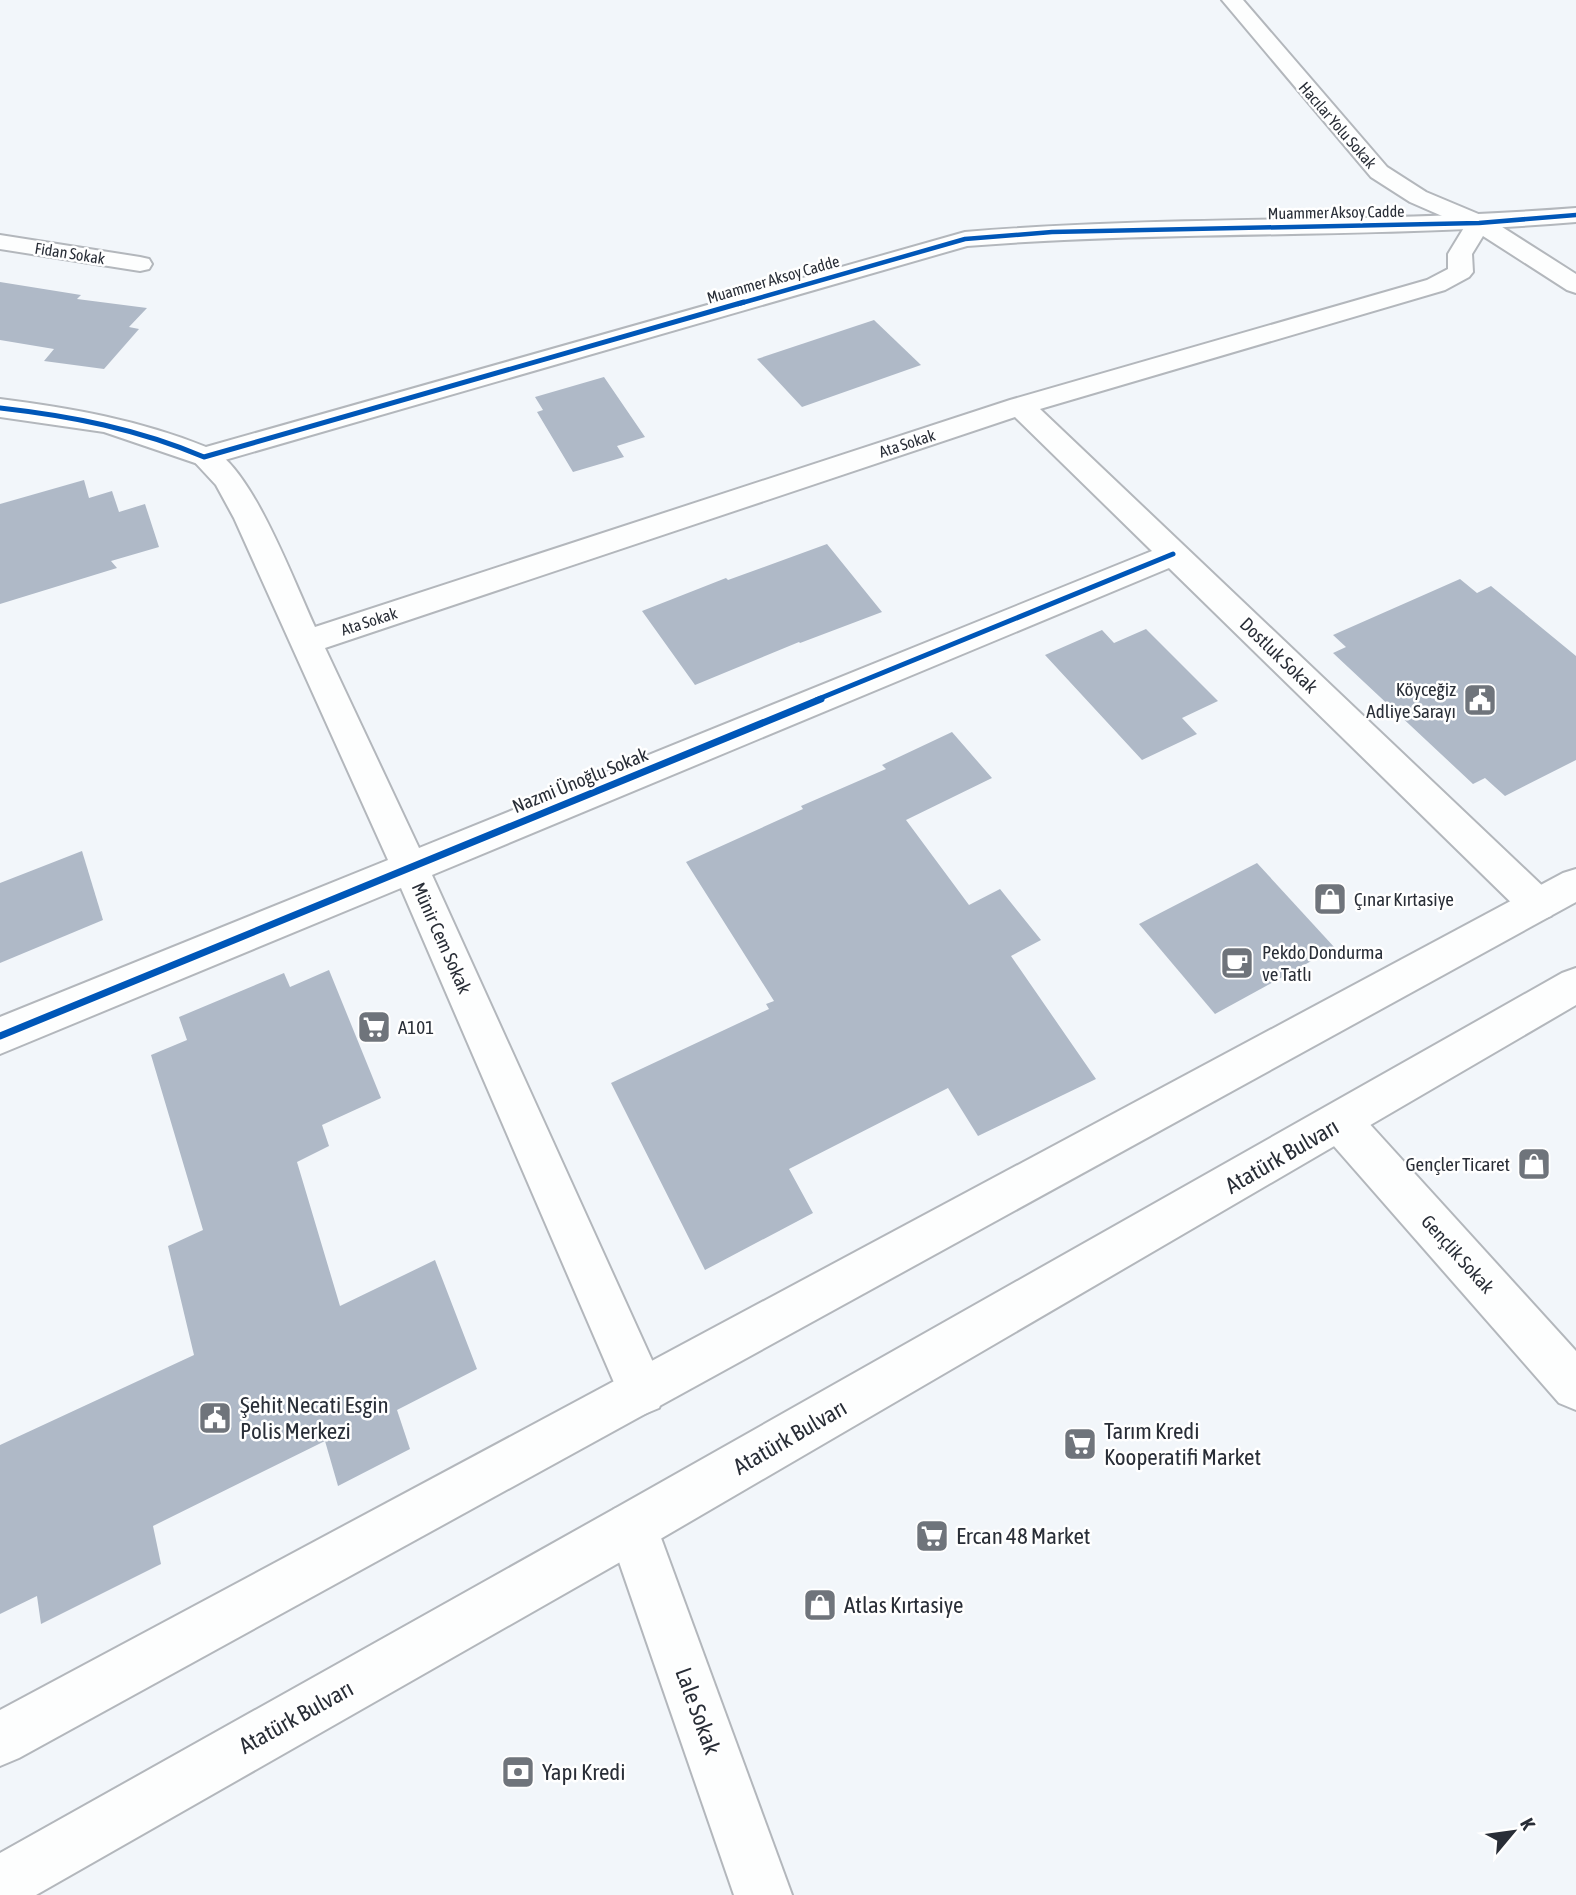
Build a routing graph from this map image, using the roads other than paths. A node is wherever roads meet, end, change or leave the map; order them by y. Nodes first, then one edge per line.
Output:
1 (1232, 0) edge
2 (1576, 215) edge
3 (1479, 223) junction
4 (0, 242) edge
5 (140, 264) dead end
6 (1576, 285) edge
7 (1020, 406) junction
8 (0, 408) edge
9 (204, 457) junction
10 (1173, 554) junction
11 (306, 642) junction
12 (410, 867) junction
13 (1557, 894) edge
14 (1576, 985) edge
15 (0, 1036) edge
16 (1340, 1123) junction
17 (1576, 1386) edge
18 (642, 1391) junction
19 (632, 1527) junction
20 (0, 1739) edge
21 (0, 1884) edge
22 (763, 1895) edge

1 - 3 street, Hacılar Yolu Sokak
2 - 3 street, Muammer Aksoy Cadde
3 - 6 street, Hacılar Yolu Sokak
3 - 7 street, Ata Sokak
3 - 9 street, Muammer Aksoy Cadde
4 - 5 street, Fidan Sokak
7 - 10 street, Dostluk Sokak
7 - 11 street, Ata Sokak
8 - 9 street
9 - 11 street, Münir Cem Sokak
10 - 12 street, Nazmi Ünoğlu Sokak
10 - 13 street, Dostluk Sokak
11 - 12 street, Münir Cem Sokak
12 - 15 street, Nazmi Ünoğlu Sokak
12 - 18 street, Münir Cem Sokak
13 - 18 street
14 - 16 street, Atatürk Bulvarı
16 - 17 street, Gençlik Sokak
16 - 19 street, Atatürk Bulvarı
18 - 20 street
19 - 21 street, Atatürk Bulvarı
19 - 22 street, Lale Sokak

